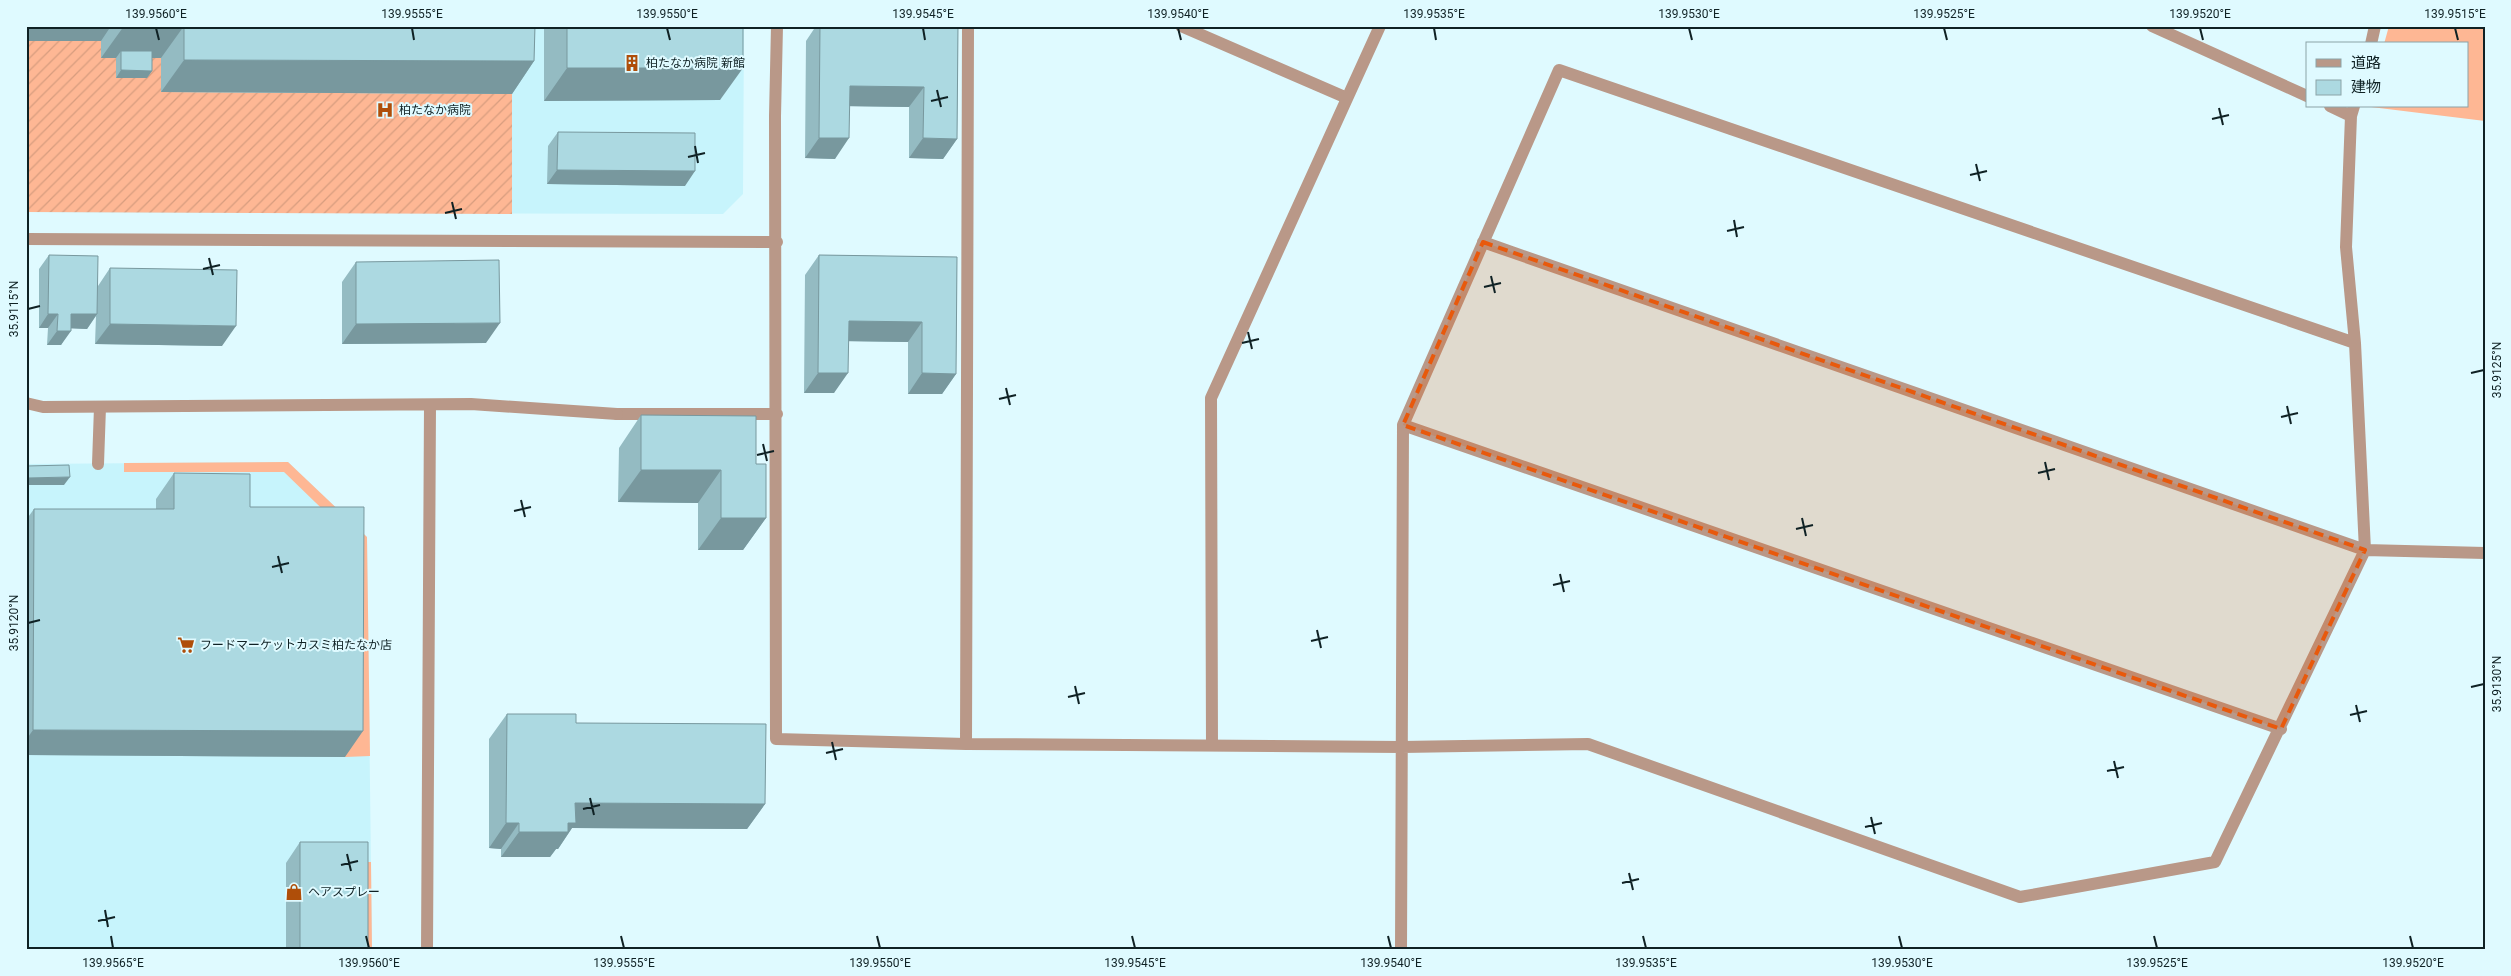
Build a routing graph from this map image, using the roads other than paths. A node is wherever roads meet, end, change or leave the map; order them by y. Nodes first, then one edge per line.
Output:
1 (777, 26) edge
2 (968, 26) edge
3 (1181, 26) edge
4 (1380, 26) edge
5 (2152, 26) edge
6 (2375, 26) edge
7 (2371, 42) edge
8 (2306, 96) edge
9 (1347, 98) junction
10 (2339, 108) edge
11 (2352, 111) edge
12 (26, 240) edge
13 (777, 242) junction
14 (1483, 242) junction
15 (2355, 343) junction
16 (26, 403) edge
17 (430, 405) junction
18 (43, 407) junction
19 (100, 407) junction
20 (26, 412) edge
21 (777, 414) junction
22 (1403, 425) junction
23 (98, 464) dead end
24 (2365, 550) junction
25 (2485, 553) edge
26 (2280, 729) junction
27 (966, 744) junction
28 (1212, 745) junction
29 (1402, 747) junction
30 (428, 950) edge
31 (1401, 950) edge

1 - 13 street
2 - 27 street
3 - 9 street
4 - 9 street
5 - 8 street
6 - 7 street
9 - 28 street
10 - 11 street
11 - 15 street
12 - 13 street
13 - 21 street
14 - 15 street
14 - 22 street
14 - 24 street
15 - 24 street
16 - 18 street
17 - 19 street
17 - 21 street
17 - 30 street
18 - 19 street
18 - 20 street
19 - 23 street
21 - 27 street
22 - 26 street
22 - 29 street
24 - 25 street
24 - 26 street
26 - 29 street
27 - 28 street
28 - 29 street
29 - 31 street

